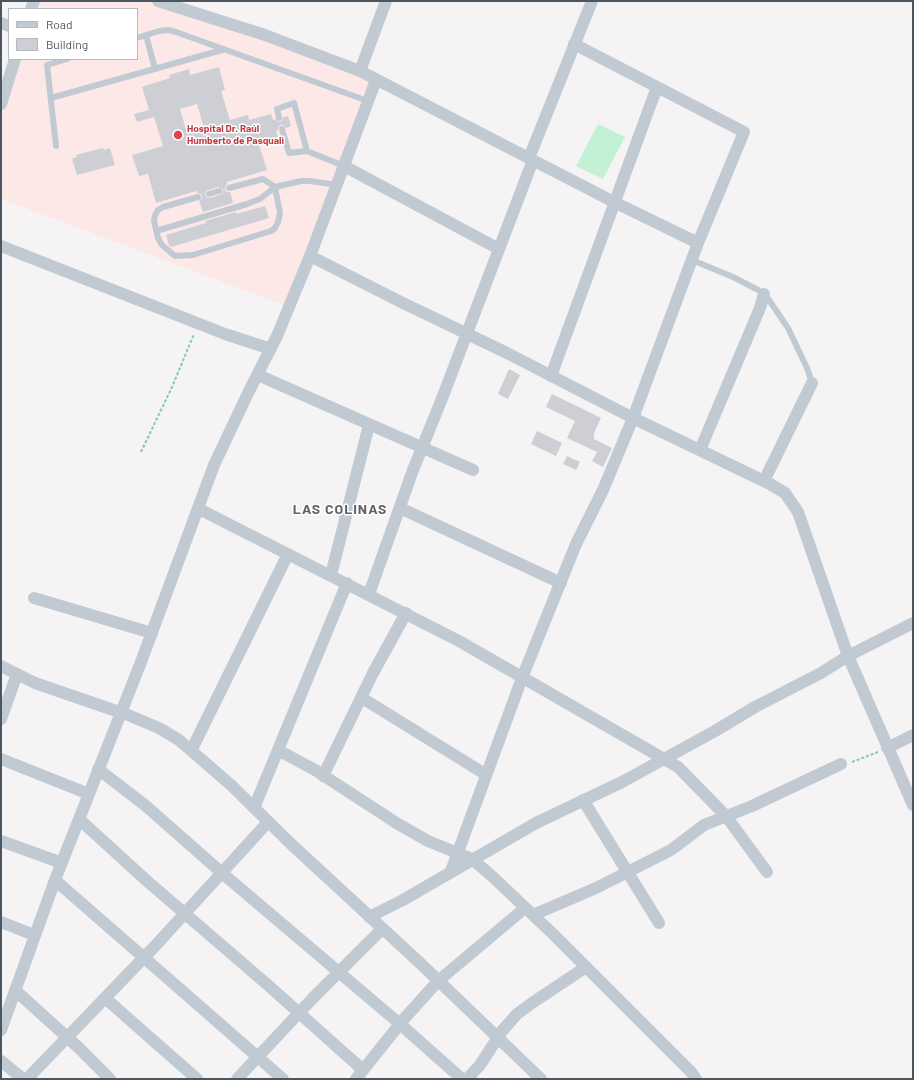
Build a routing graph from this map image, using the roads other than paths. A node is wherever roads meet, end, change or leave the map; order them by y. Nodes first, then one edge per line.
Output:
1 (158, 1) edge
2 (386, 1) edge
3 (592, 1) edge
4 (146, 35) junction
5 (138, 38) edge
6 (574, 44) junction
7 (222, 50) junction
8 (15, 60) edge
9 (64, 60) edge
10 (155, 69) junction
11 (360, 71) junction
12 (376, 80) junction
13 (4, 85) edge
14 (657, 87) junction
15 (51, 98) junction
16 (368, 101) junction
17 (1, 104) edge
18 (279, 118) dead end
19 (282, 129) dead end
20 (56, 146) dead end
21 (307, 151) junction
22 (531, 159) junction
23 (344, 166) junction
24 (337, 185) junction
25 (275, 187) junction
26 (229, 188) dead end
27 (219, 191) dead end
28 (210, 194) dead end
29 (198, 198) dead end
30 (614, 202) junction
31 (156, 231) junction
32 (698, 244) junction
33 (1, 246) edge
34 (499, 248) junction
35 (310, 256) junction
36 (692, 260) junction
37 (764, 294) junction
38 (466, 333) junction
39 (270, 349) junction
40 (258, 375) junction
41 (550, 376) junction
42 (812, 383) joint
43 (633, 418) junction
44 (369, 425) junction
45 (422, 448) junction
46 (700, 450) junction
47 (473, 470) dead end
48 (764, 481) junction
49 (400, 508) junction
50 (199, 509) junction
51 (288, 554) junction
52 (331, 575) junction
53 (560, 583) junction
54 (347, 584) junction
55 (369, 594) junction
56 (34, 598) dead end
57 (406, 613) junction
58 (913, 623) edge
59 (152, 634) junction
60 (848, 656) junction
61 (1, 666) edge
62 (18, 674) junction
63 (522, 678) junction
64 (362, 698) junction
65 (121, 712) junction
66 (1, 719) edge
67 (913, 735) edge
68 (887, 748) junction
69 (192, 749) junction
70 (278, 750) junction
71 (1, 759) edge
72 (665, 759) junction
73 (841, 764) road end
74 (98, 769) junction
75 (486, 774) junction
76 (323, 776) junction
77 (88, 794) junction
78 (583, 800) junction
79 (913, 805) edge
80 (254, 808) junction
81 (726, 816) junction
82 (79, 819) junction
83 (268, 822) junction
84 (1, 841) edge
85 (457, 854) junction
86 (472, 859) junction
87 (62, 863) junction
88 (450, 871) junction
89 (628, 872) junction
90 (767, 872) dead end
91 (222, 873) junction
92 (55, 880) junction
93 (529, 911) junction
94 (184, 914) junction
95 (369, 917) junction
96 (1, 922) edge
97 (659, 923) dead end
98 (382, 929) junction
99 (34, 935) junction
100 (144, 958) junction
101 (586, 967) junction
102 (339, 972) junction
103 (438, 982) junction
104 (15, 990) junction
105 (105, 998) junction
106 (6, 1003) edge
107 (299, 1013) junction
108 (400, 1024) junction
109 (1, 1030) edge
110 (66, 1037) junction
111 (497, 1038) junction
112 (258, 1057) junction
113 (1, 1061) edge
114 (360, 1075) edge
115 (23, 1079) edge
116 (27, 1079) edge
117 (110, 1079) edge
118 (197, 1079) edge
119 (237, 1079) edge
120 (283, 1079) edge
121 (462, 1079) edge
122 (468, 1079) edge
123 (541, 1079) edge
124 (696, 1079) edge

1 - 11 street
2 - 11 street
3 - 6 street
4 - 5 lane
4 - 7 lane
4 - 10 lane
6 - 14 street
6 - 22 street
7 - 10 lane
7 - 16 lane
8 - 13 street
9 - 15 lane
10 - 15 lane
11 - 12 street
12 - 16 street
12 - 22 street
13 - 17 street
14 - 30 street
14 - 32 street
15 - 20 lane
16 - 23 street
18 - 21 lane
19 - 21 lane
21 - 23 lane
22 - 30 street
22 - 34 street
23 - 24 street
23 - 34 street
24 - 25 lane
24 - 35 street
25 - 26 lane
25 - 31 lane
25 - 31 lane
27 - 28 lane
29 - 31 lane
30 - 32 street
30 - 41 street
32 - 36 street
33 - 39 street
34 - 38 street
35 - 38 street
35 - 39 street
36 - 37 lane
36 - 43 street
37 - 42 lane
37 - 46 street
38 - 41 street
38 - 45 street
39 - 40 street
40 - 44 street
40 - 50 street
41 - 43 street
42 - 48 street
43 - 46 street
43 - 53 street
44 - 45 street
44 - 52 street
45 - 47 street
45 - 49 street
46 - 48 street
48 - 60 street
49 - 53 street
49 - 55 street
50 - 51 street
50 - 59 street
51 - 52 street
51 - 69 street
52 - 54 street
53 - 63 street
54 - 55 street
54 - 70 street
55 - 57 street
56 - 59 street
57 - 63 street
57 - 64 street
58 - 60 street
59 - 65 street
60 - 68 street
60 - 72 street
61 - 62 street
62 - 65 street
62 - 66 street
63 - 72 street
63 - 75 street
64 - 75 street
64 - 76 street
65 - 69 street
65 - 74 street
67 - 68 street
68 - 79 street
69 - 80 street
70 - 76 street
70 - 80 street
71 - 77 street
72 - 78 street
72 - 81 street
73 - 81 street
74 - 77 street
74 - 91 street
75 - 85 street
76 - 85 street
77 - 82 street
78 - 86 street
78 - 89 street
80 - 83 street
81 - 89 street
81 - 90 street
82 - 87 street
82 - 94 street
83 - 91 street
83 - 95 street
84 - 87 street
85 - 86 street
85 - 88 street
86 - 88 street
86 - 93 street
87 - 92 street
88 - 95 street
89 - 93 street
89 - 97 street
91 - 94 street
91 - 102 street
92 - 99 street
92 - 100 street
93 - 101 street
93 - 103 street
94 - 100 street
94 - 107 street
95 - 98 street
96 - 99 street
98 - 102 street
98 - 103 street
99 - 104 street
100 - 105 street
100 - 112 street
101 - 111 street
101 - 124 street
102 - 107 street
102 - 108 street
103 - 108 street
103 - 111 street
104 - 106 street
104 - 110 street
105 - 110 street
105 - 118 street
106 - 109 street
107 - 112 street
107 - 114 street
108 - 114 street
108 - 121 street
110 - 116 street
110 - 117 street
111 - 122 street
111 - 123 street
112 - 119 street
112 - 120 street
113 - 115 street

